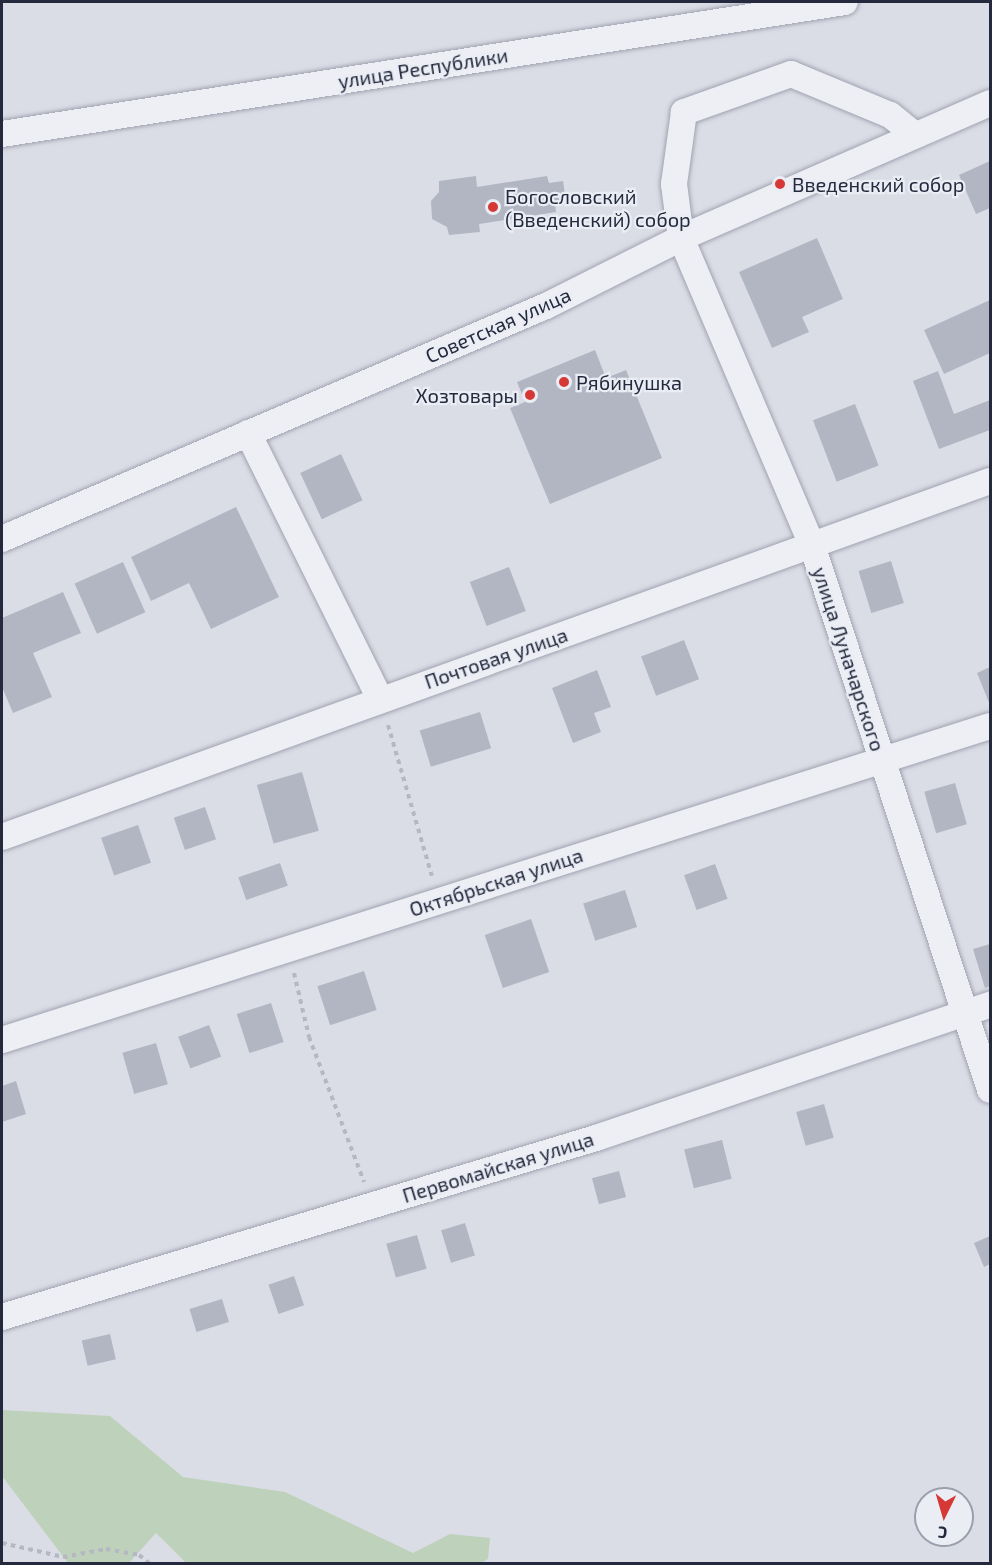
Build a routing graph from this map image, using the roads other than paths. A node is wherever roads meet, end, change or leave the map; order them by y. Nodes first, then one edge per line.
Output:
1 (845, 2) edge
2 (990, 103) edge
3 (2, 134) edge
4 (915, 135) junction
5 (681, 238) junction
6 (248, 433) junction
7 (990, 481) edge
8 (2, 539) edge
9 (813, 548) junction
10 (380, 699) junction
11 (990, 726) edge
12 (881, 759) junction
13 (2, 837) edge
14 (990, 1005) edge
15 (964, 1013) junction
16 (2, 1040) edge
17 (990, 1090) edge
18 (2, 1317) edge

1 - 3 street, улица Республики
2 - 4 street, Советская улица
4 - 5 street, Советская улица
4 - 5 street, улица Луначарского
5 - 6 street, Советская улица
5 - 9 street, улица Луначарского
6 - 8 street, Советская улица
6 - 10 street
7 - 9 street, Почтовая улица
9 - 10 street, Почтовая улица
9 - 12 street, улица Луначарского
10 - 13 street, Почтовая улица
11 - 12 street, Октябрьская улица
12 - 15 street, улица Луначарского
12 - 16 street, Октябрьская улица
14 - 15 street, Первомайская улица
15 - 17 street, улица Луначарского
15 - 18 street, Первомайская улица

